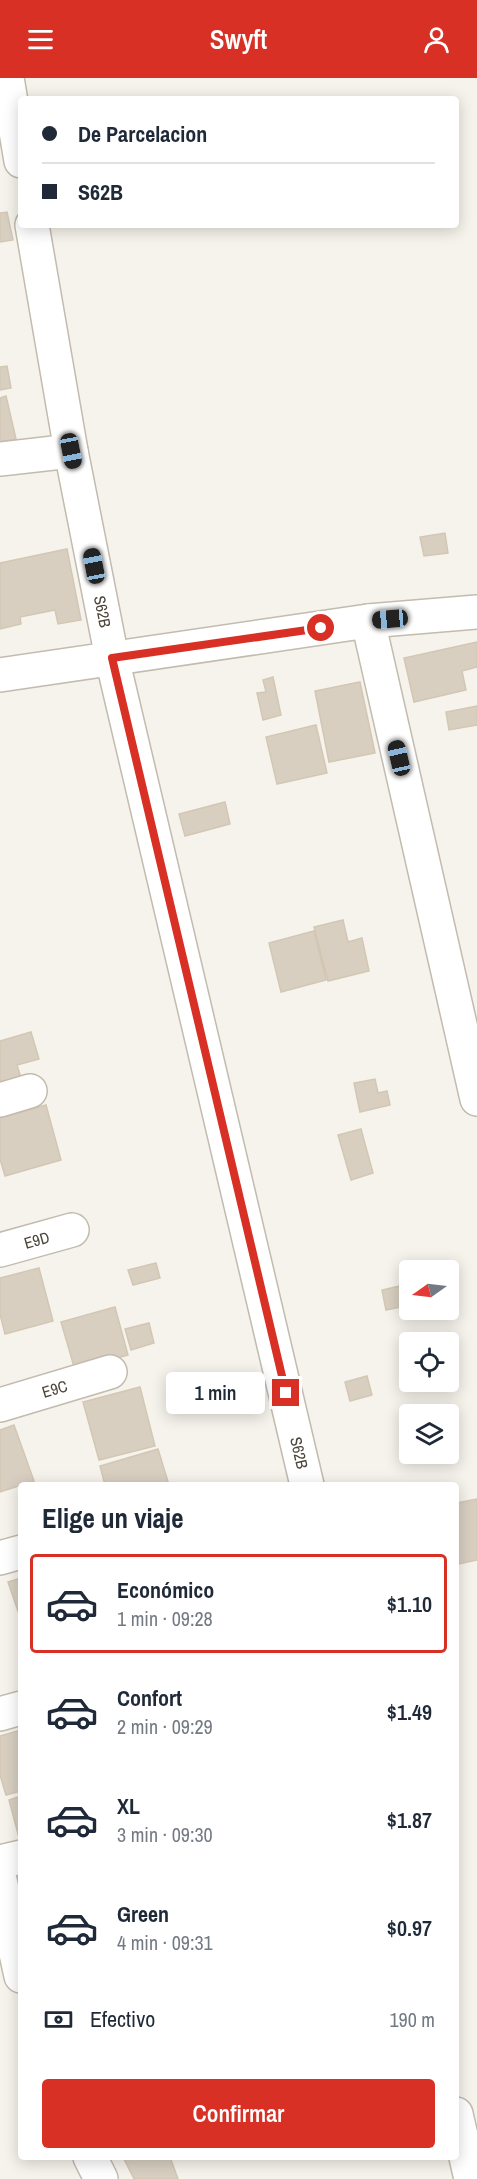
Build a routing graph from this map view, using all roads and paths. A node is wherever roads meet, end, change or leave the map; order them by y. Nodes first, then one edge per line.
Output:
1 (7, 78) edge
2 (18, 143) edge
3 (33, 228) edge
4 (71, 451) junction
5 (0, 459) edge
6 (477, 612) edge
7 (368, 621) junction
8 (112, 658) junction
9 (0, 675) edge
10 (477, 1099) edge
11 (72, 1230) dead end
12 (0, 1250) edge
13 (110, 1372) dead end
14 (0, 1405) edge
15 (307, 1482) edge
16 (18, 1553) edge
17 (0, 1558) edge
18 (18, 1709) edge
19 (0, 1714) edge
20 (18, 1858) edge
21 (0, 1862) edge
22 (0, 1880) edge
23 (18, 1962) edge
24 (0, 1973) edge
25 (18, 1986) edge
26 (459, 2127) edge
27 (91, 2160) edge
28 (100, 2179) edge
29 (471, 2179) edge

1 - 2 street
3 - 4 street, S62B
4 - 5 street
4 - 8 street, S62B
6 - 7 street
7 - 8 street
7 - 10 street
8 - 9 street
8 - 15 street, S62B
11 - 12 street, E9D
13 - 14 street, E9C
16 - 17 street
18 - 19 street
20 - 21 street
22 - 23 street
24 - 25 street
26 - 29 street
27 - 28 street

